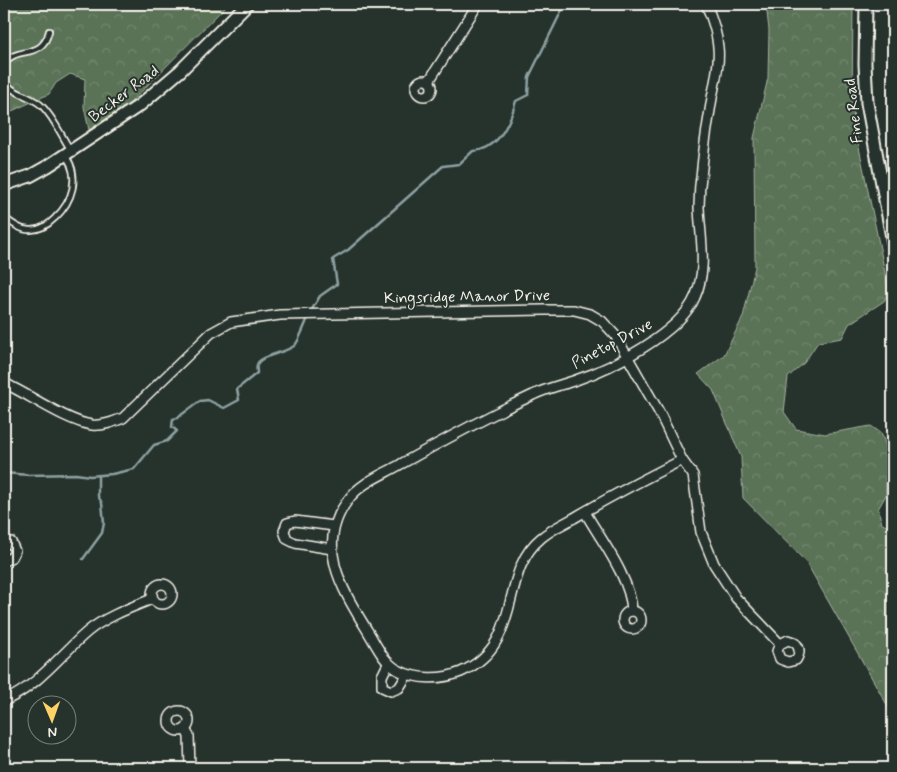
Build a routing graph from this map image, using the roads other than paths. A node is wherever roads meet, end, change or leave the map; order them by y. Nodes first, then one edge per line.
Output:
1 (247, 4) edge
2 (478, 4) edge
3 (706, 4) edge
4 (866, 4) edge
5 (50, 31) dead end
6 (4, 65) edge
7 (4, 80) edge
8 (429, 81) dead end
9 (69, 153) junction
10 (4, 186) edge
11 (4, 217) edge
12 (893, 242) edge
13 (627, 356) junction
14 (4, 383) edge
15 (682, 460) junction
16 (585, 512) junction
17 (334, 526) junction
18 (4, 540) edge
19 (332, 548) junction
20 (4, 561) edge
21 (152, 599) dead end
22 (632, 611) dead end
23 (780, 644) dead end
24 (388, 664) junction
25 (407, 675) junction
26 (4, 701) edge
27 (185, 729) dead end
28 (190, 768) edge

1 - 9 street, Becker Road
2 - 8 street
3 - 13 street, Pinetop Drive
4 - 12 street, Fine Road
5 - 6 lane
7 - 9 lane
9 - 10 street, Becker Road
9 - 11 lane
13 - 14 street, Kingsridge Manor Drive
13 - 15 street, Kingsridge Manor Drive
13 - 17 street, Pinetop Drive
15 - 16 street, Pinetop Drive
15 - 23 street, Kingsridge Manor Drive
16 - 22 street
16 - 25 street, Pinetop Drive
17 - 19 street, Pinetop Drive
17 - 19 street
18 - 20 street
19 - 24 street, Pinetop Drive
21 - 26 street
24 - 25 street, Pinetop Drive
24 - 25 street
27 - 28 street

